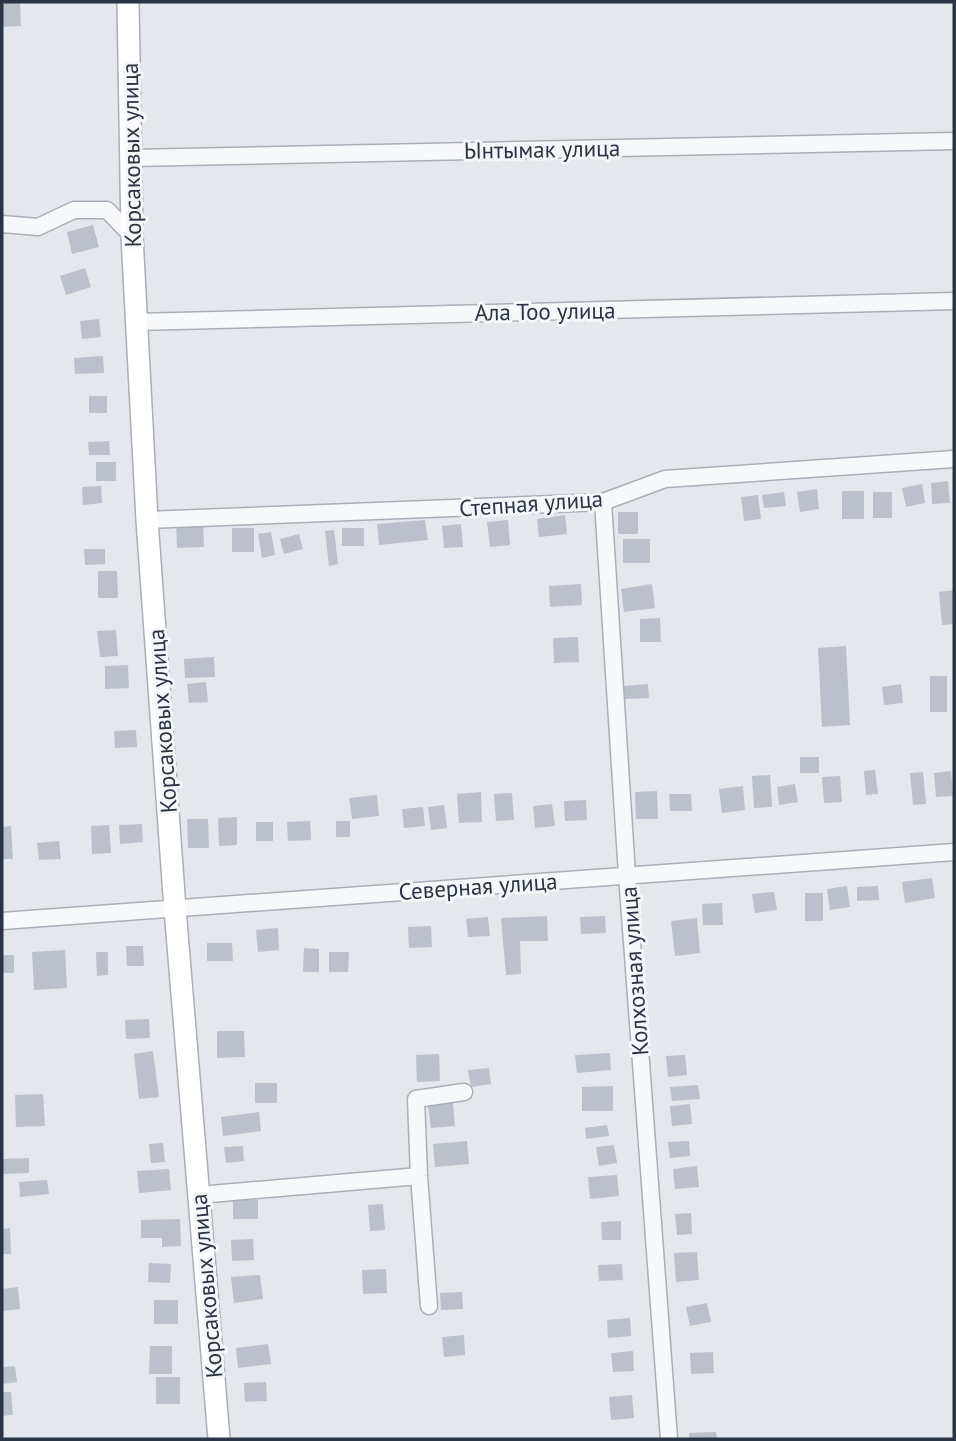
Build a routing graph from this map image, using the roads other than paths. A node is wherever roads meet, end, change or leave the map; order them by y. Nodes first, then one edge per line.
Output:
1 (128, 2) edge
2 (954, 141) edge
3 (131, 158) junction
4 (2, 224) edge
5 (132, 236) junction
6 (954, 301) edge
7 (136, 323) junction
8 (954, 459) edge
9 (603, 502) junction
10 (147, 520) junction
11 (954, 852) edge
12 (627, 875) junction
13 (175, 909) junction
14 (2, 921) edge
15 (464, 1092) dead end
16 (419, 1176) junction
17 (199, 1195) junction
18 (429, 1306) dead end
19 (219, 1439) edge
20 (669, 1439) edge

1 - 3 street, Корсаковых улица
2 - 3 street, Ынтымак улица
3 - 5 street, Корсаковых улица
4 - 5 street
5 - 7 street, Корсаковых улица
6 - 7 street, Ала Тоо улица
7 - 10 street, Корсаковых улица
8 - 9 street, Степная улица
9 - 10 street, Степная улица
9 - 12 street, Колхозная улица
10 - 13 street, Корсаковых улица
11 - 12 street, Северная улица
12 - 13 street, Северная улица
12 - 20 street, Колхозная улица
13 - 14 street, Северная улица
13 - 17 street, Корсаковых улица
15 - 16 street
16 - 17 street
16 - 18 street
17 - 19 street, Корсаковых улица

